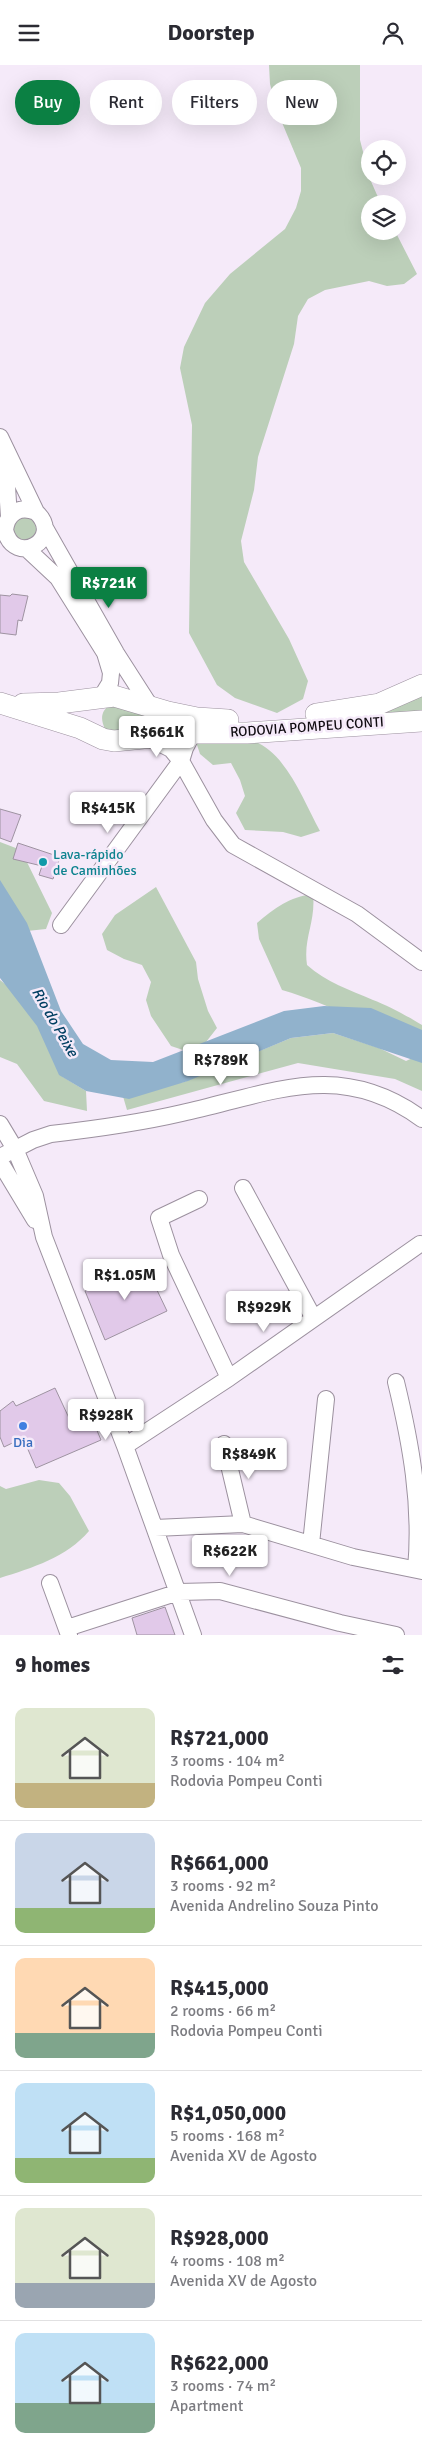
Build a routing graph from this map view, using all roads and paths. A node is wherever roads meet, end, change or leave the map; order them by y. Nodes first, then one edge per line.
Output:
1 (2, 441) edge
2 (36, 512) junction
3 (9, 517) junction
4 (45, 528) junction
5 (26, 549) junction
6 (422, 685) edge
7 (102, 696) junction
8 (4, 703) edge
9 (150, 706) junction
10 (422, 721) edge
11 (193, 733) junction
12 (147, 737) junction
13 (103, 739) junction
14 (181, 761) junction
15 (61, 925) dead end
16 (422, 962) edge
17 (422, 1119) edge
18 (0, 1124) edge
19 (15, 1149) junction
20 (0, 1157) edge
21 (0, 1163) edge
22 (243, 1188) dead end
23 (199, 1199) dead end
24 (44, 1237) junction
25 (420, 1244) dead end
26 (313, 1317) junction
27 (229, 1377) junction
28 (396, 1382) dead end
29 (326, 1399) dead end
30 (224, 1444) dead end
31 (125, 1446) junction
32 (243, 1524) junction
33 (155, 1528) junction
34 (311, 1544) junction
35 (419, 1570) edge
36 (50, 1583) dead end
37 (179, 1593) junction
38 (341, 1629) edge
39 (68, 1631) edge
40 (193, 1635) edge
41 (396, 1635) edge

1 - 2 street
1 - 3 street
2 - 3 street
2 - 4 street
3 - 5 street
4 - 5 street
4 - 9 street
5 - 7 street
6 - 9 main road, RODOVIA POMPEU CONTI
7 - 8 main road, RODOVIA POMPEU CONTI
7 - 9 main road, RODOVIA POMPEU CONTI
7 - 13 main road
8 - 13 main road
10 - 11 main road, RODOVIA POMPEU CONTI
11 - 12 main road, RODOVIA POMPEU CONTI
11 - 14 street
12 - 13 main road, RODOVIA POMPEU CONTI
12 - 14 street
14 - 15 street
14 - 16 street
17 - 19 street
18 - 19 street
19 - 20 street
19 - 24 street
21 - 24 street
22 - 26 street
23 - 27 street
24 - 31 street
25 - 26 street
26 - 27 street
27 - 31 street
28 - 35 street
29 - 34 street
30 - 32 street
31 - 33 street
32 - 33 street
32 - 34 street
33 - 37 street
34 - 35 street
36 - 39 street
37 - 38 street
37 - 39 street
37 - 40 street
38 - 41 street

